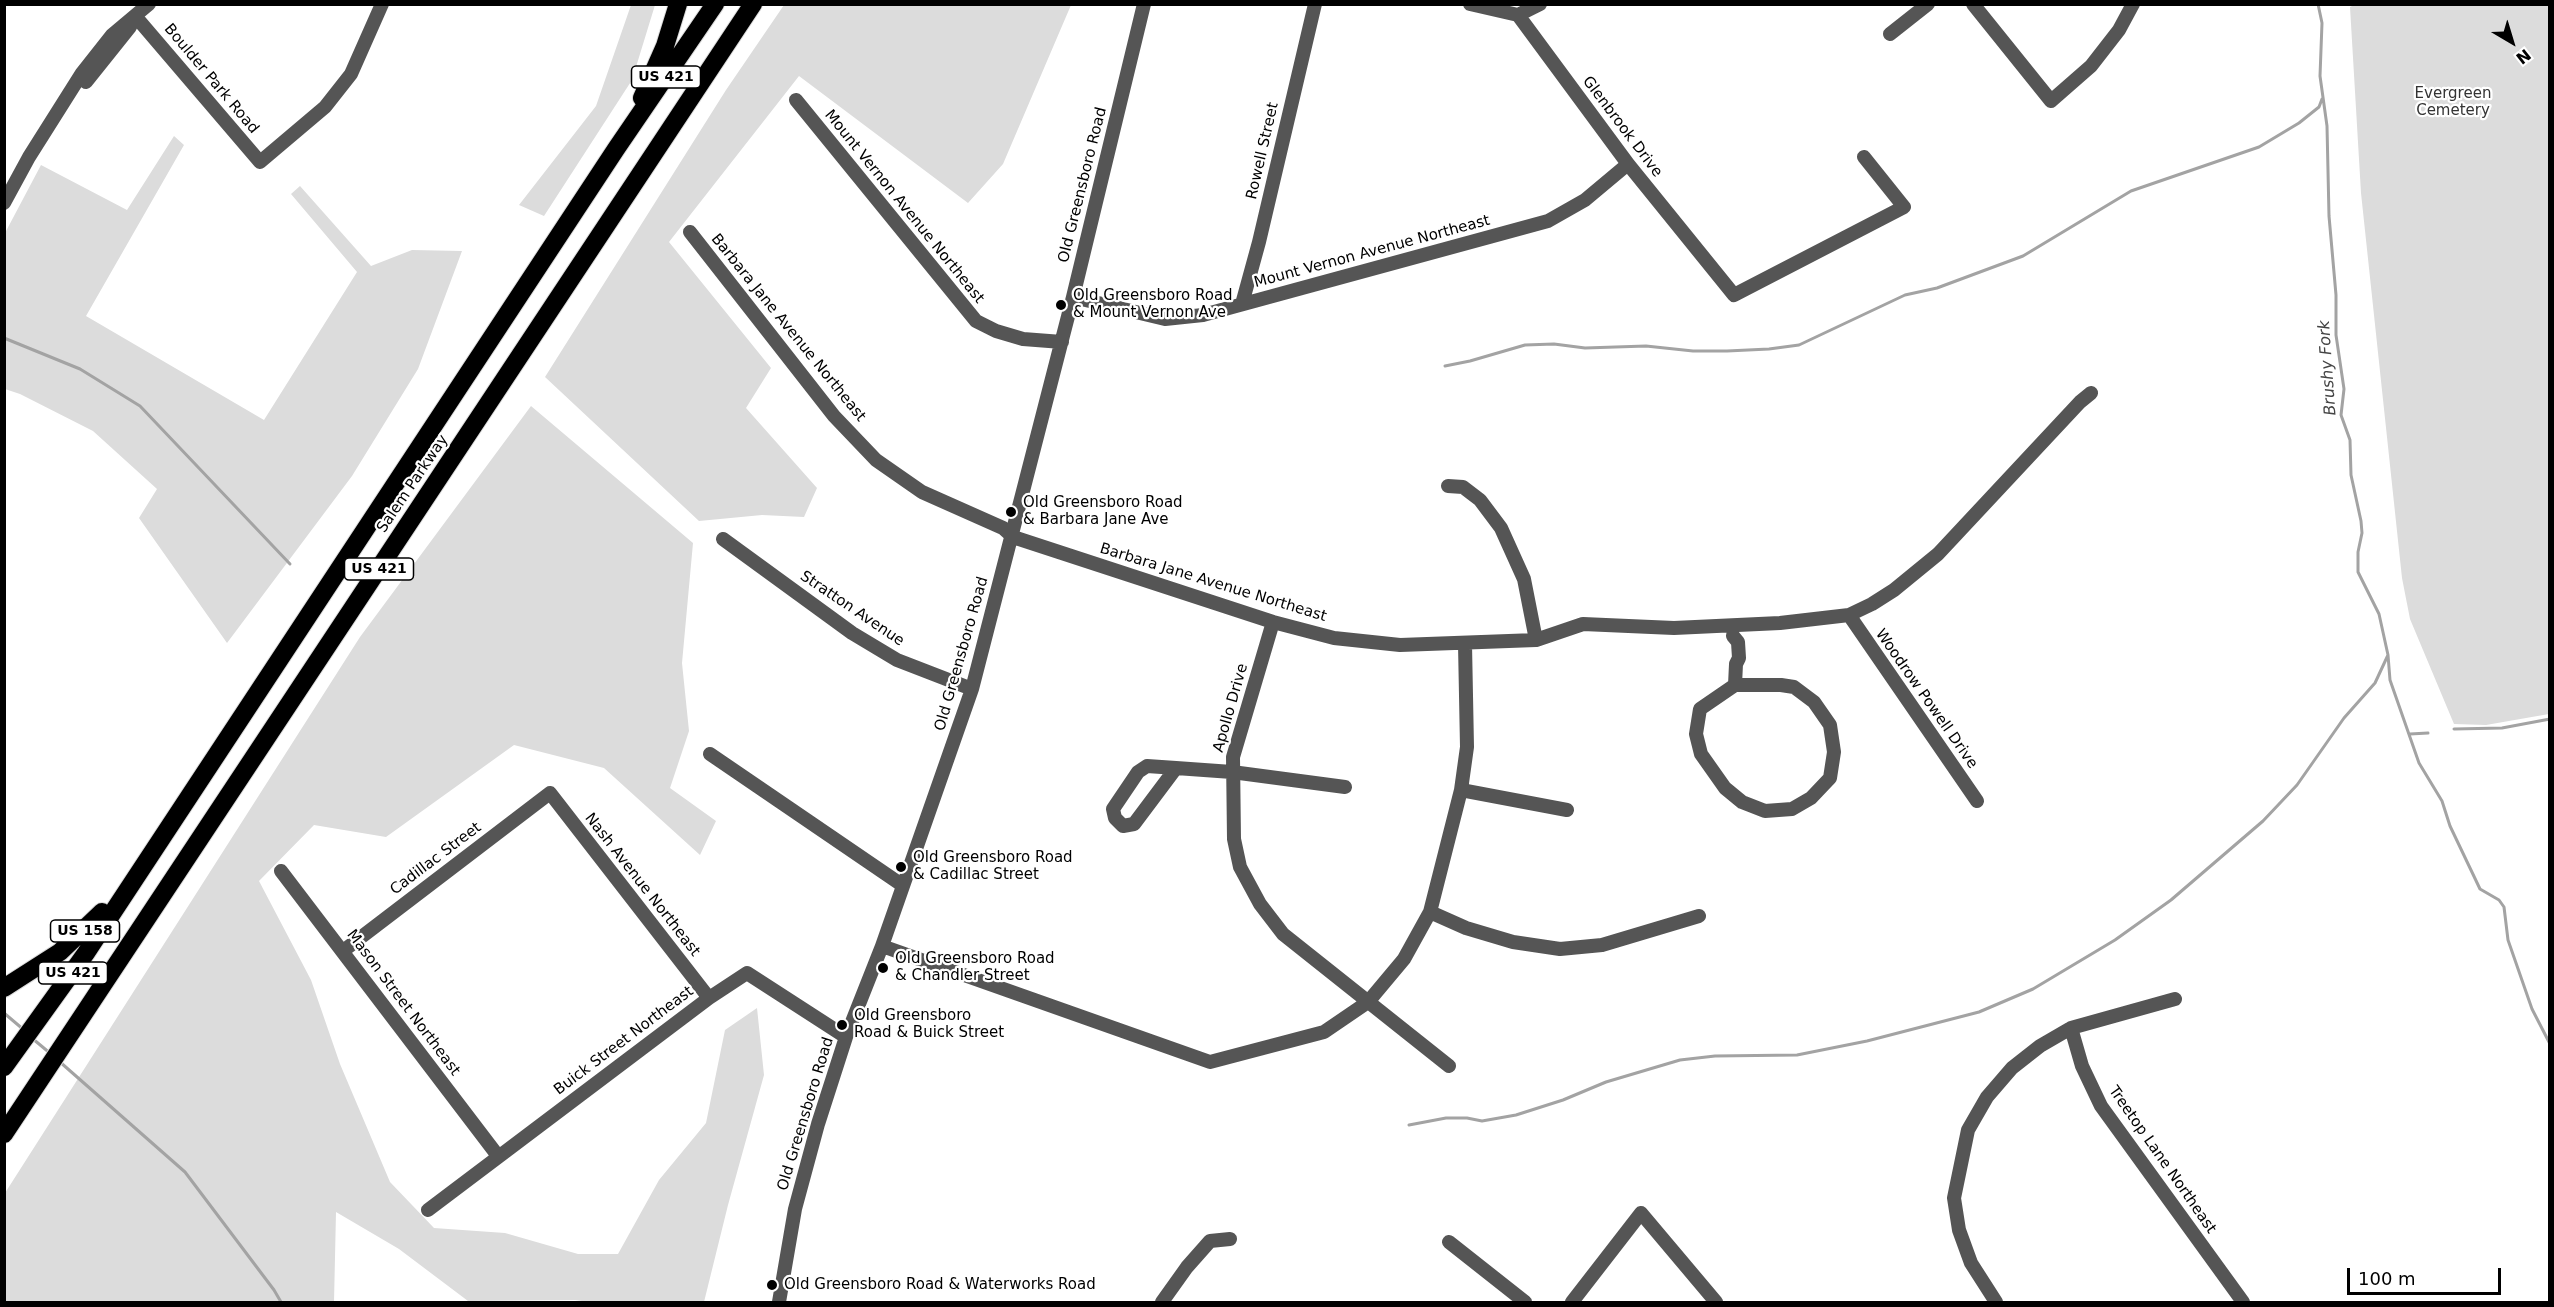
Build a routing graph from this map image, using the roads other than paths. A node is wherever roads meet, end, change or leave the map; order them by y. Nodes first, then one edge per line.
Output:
1 (149, 4) edge
2 (382, 4) edge
3 (678, 4) edge
4 (715, 4) edge
5 (753, 4) edge
6 (1144, 4) edge
7 (1315, 4) edge
8 (1470, 4) edge
9 (1540, 4) edge
10 (1928, 4) edge
11 (1973, 4) edge
12 (2133, 4) edge
13 (1518, 15) junction
14 (136, 17) junction
15 (1890, 34) dead end
16 (796, 100) dead end
17 (616, 149) junction
18 (1864, 157) dead end
19 (1628, 164) junction
20 (4, 203) edge
21 (690, 232) dead end
22 (1073, 297) junction
23 (1242, 304) junction
24 (1062, 342) junction
25 (2091, 393) dead end
26 (1448, 486) dead end
27 (1013, 537) junction
28 (723, 539) dead end
29 (1849, 615) junction
30 (1273, 622) junction
31 (1733, 631) junction
32 (1536, 640) junction
33 (1465, 644) junction
34 (1735, 685) junction
35 (972, 689) junction
36 (710, 754) dead end
37 (1176, 768) junction
38 (1232, 772) junction
39 (1345, 787) dead end
40 (1461, 790) junction
41 (550, 793) joint
42 (1977, 801) dead end
43 (1567, 810) dead end
44 (281, 871) dead end
45 (135, 875) junction
46 (902, 885) junction
47 (1430, 912) junction
48 (1699, 916) dead end
49 (882, 946) junction
50 (343, 951) junction
51 (4, 988) edge
52 (709, 998) junction
53 (2175, 999) dead end
54 (1368, 1002) junction
55 (2070, 1028) junction
56 (846, 1037) junction
57 (4, 1066) edge
58 (1449, 1066) dead end
59 (4, 1134) edge
60 (498, 1156) junction
61 (428, 1210) dead end
62 (1230, 1239) dead end
63 (1449, 1242) dead end
64 (781, 1302) edge
65 (1162, 1302) edge
66 (1525, 1302) edge
67 (1572, 1302) edge
68 (1716, 1302) edge
69 (1996, 1302) edge
70 (2242, 1302) edge

1 - 14 street
2 - 14 street, Boulder Park Road
3 - 17 highway
4 - 17 highway, Salem Parkway / US 421
5 - 59 highway, Salem Parkway / US 421
6 - 22 street, Old Greensboro Road
7 - 23 street, Rowell Street
8 - 13 street
9 - 13 street
10 - 15 street
11 - 12 street
13 - 19 street, Glenbrook Drive
14 - 20 street
16 - 24 street, Mount Vernon Avenue Northeast
17 - 45 highway, Salem Parkway / US 421
18 - 19 street, Glenbrook Drive
19 - 23 street, Mount Vernon Avenue Northeast
21 - 27 street, Barbara Jane Avenue Northeast
22 - 23 street, Mount Vernon Avenue Northeast
22 - 24 street, Old Greensboro Road
24 - 27 street, Old Greensboro Road
25 - 29 street, Barbara Jane Avenue Northeast
26 - 32 street
27 - 30 street, Barbara Jane Avenue Northeast
27 - 35 street, Old Greensboro Road
28 - 35 street, Stratton Avenue
29 - 31 street, Barbara Jane Avenue Northeast
29 - 42 street, Woodrow Powell Drive
30 - 33 street, Barbara Jane Avenue Northeast
30 - 38 street, Apollo Drive
31 - 32 street, Barbara Jane Avenue Northeast
31 - 34 street
32 - 33 street, Barbara Jane Avenue Northeast
33 - 40 street
34 - 34 street
35 - 46 street, Old Greensboro Road
36 - 46 street
37 - 37 street
37 - 38 street
38 - 39 street
38 - 54 street, Apollo Drive
40 - 43 street
40 - 47 street
41 - 50 street, Cadillac Street
41 - 52 street, Nash Avenue Northeast
44 - 50 street, Mason Street Northeast
45 - 51 highway, US 158
45 - 57 highway, Salem Parkway / US 421
46 - 49 street, Old Greensboro Road
47 - 48 street
47 - 54 street
49 - 54 street
49 - 56 street, Old Greensboro Road
50 - 60 street, Mason Street Northeast
52 - 56 street, Buick Street Northeast
52 - 60 street, Buick Street Northeast
53 - 55 street
54 - 58 street, Apollo Drive
55 - 69 street
55 - 70 street, Treetop Lane Northeast
56 - 64 street, Old Greensboro Road
60 - 61 street, Buick Street Northeast
62 - 65 street
63 - 66 street
67 - 68 street

